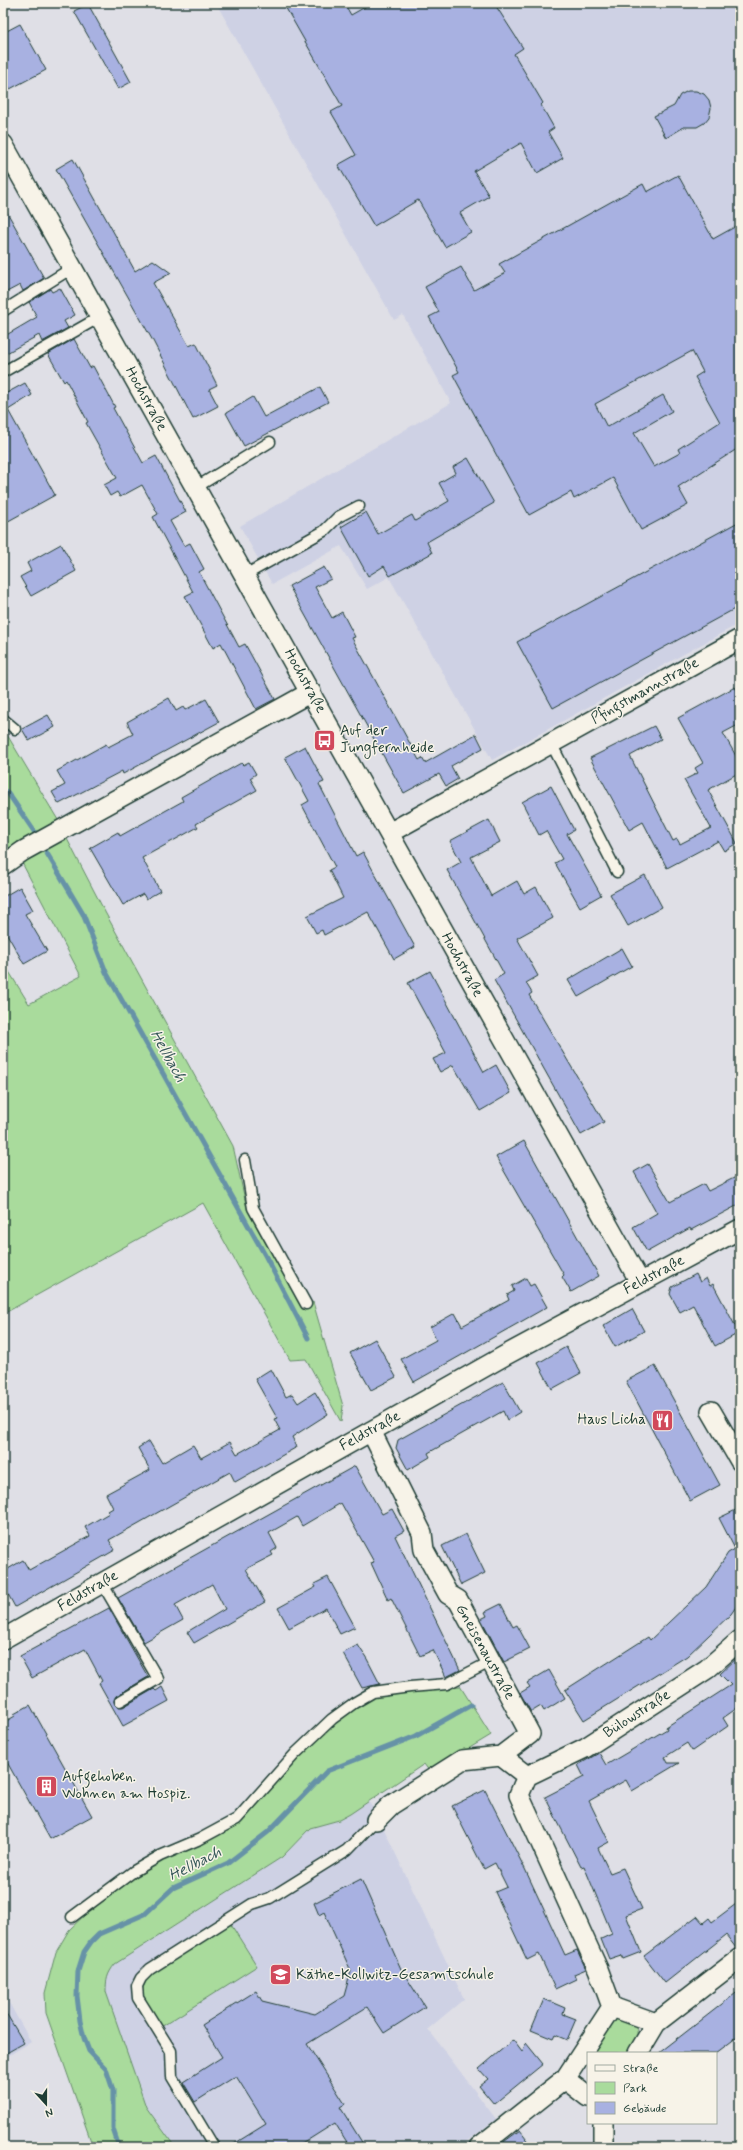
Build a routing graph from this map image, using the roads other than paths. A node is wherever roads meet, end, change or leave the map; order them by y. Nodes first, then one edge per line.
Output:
1 (3, 144) edge
2 (72, 268) junction
3 (3, 310) edge
4 (100, 317) junction
5 (3, 372) edge
6 (270, 442) dead end
7 (196, 488) junction
8 (359, 506) dead end
9 (245, 575) junction
10 (740, 638) edge
11 (311, 692) junction
12 (3, 719) edge
13 (14, 729) dead end
14 (551, 743) junction
15 (389, 833) junction
16 (3, 865) edge
17 (617, 872) dead end
18 (245, 1160) dead end
19 (740, 1229) edge
20 (640, 1282) junction
21 (306, 1304) dead end
22 (711, 1410) dead end
23 (371, 1431) junction
24 (740, 1461) edge
25 (102, 1583) junction
26 (3, 1638) edge
27 (740, 1640) edge
28 (490, 1662) junction
29 (120, 1701) dead end
30 (501, 1756) junction
31 (526, 1776) junction
32 (376, 1820) joint
33 (72, 1917) dead end
34 (740, 1958) edge
35 (612, 2007) junction
36 (656, 2023) junction
37 (639, 2052) edge
38 (565, 2079) junction
39 (587, 2096) edge
40 (603, 2124) edge
41 (211, 2146) edge
42 (480, 2147) edge
43 (602, 2147) edge

1 - 2 street, Hochstraße
2 - 3 lane
2 - 4 street, Hochstraße
4 - 5 lane
4 - 7 street, Hochstraße
6 - 7 lane
7 - 9 street, Hochstraße
8 - 9 lane
9 - 11 street, Hochstraße
10 - 14 street, Pfingstmannstraße
11 - 15 street, Hochstraße
11 - 16 street
12 - 13 lane
14 - 15 street, Pfingstmannstraße
14 - 17 lane
15 - 20 street, Hochstraße
18 - 21 lane
19 - 20 street, Feldstraße
20 - 23 street, Feldstraße
22 - 24 street
23 - 25 street, Feldstraße
23 - 28 street, Gneisenaustraße
25 - 26 street, Feldstraße
25 - 29 lane
27 - 31 street, Bülowstraße
28 - 30 street, Gneisenaustraße
28 - 33 lane
30 - 31 street
30 - 32 street
31 - 35 street
32 - 41 lane
34 - 36 street
35 - 36 street
35 - 38 street
36 - 37 street
38 - 39 street
38 - 42 street
40 - 43 street

